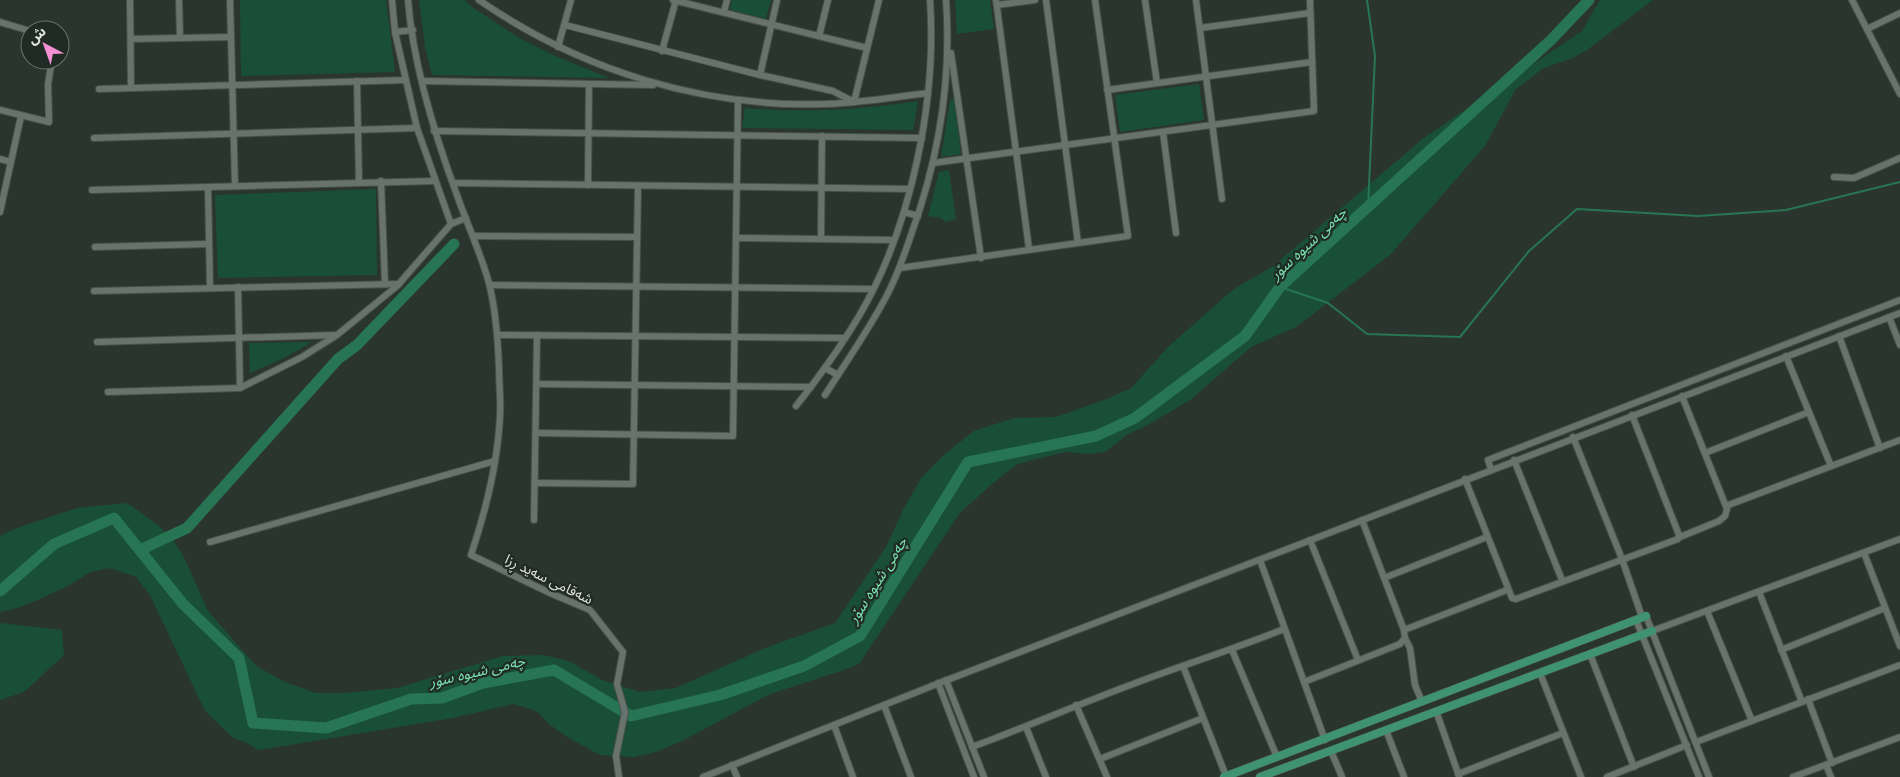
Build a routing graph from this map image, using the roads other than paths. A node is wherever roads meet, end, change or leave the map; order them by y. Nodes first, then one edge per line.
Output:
1 (130, 0) edge
2 (179, 0) edge
3 (230, 0) edge
4 (392, 0) edge
5 (408, 0) edge
6 (479, 0) edge
7 (571, 0) edge
8 (675, 0) edge
9 (726, 0) edge
10 (777, 0) edge
11 (828, 0) edge
12 (879, 0) edge
13 (930, 0) edge
14 (946, 0) edge
15 (1035, 0) edge
16 (1046, 0) edge
17 (1095, 0) edge
18 (1145, 0) edge
19 (1196, 0) edge
20 (1310, 0) edge
21 (1852, 0) edge
22 (997, 3) edge
23 (724, 12) junction
24 (1310, 13) junction
25 (1900, 13) edge
26 (0, 22) edge
27 (772, 24) junction
28 (565, 25) junction
29 (20, 28) edge
30 (1200, 28) junction
31 (1867, 29) junction
32 (413, 30) junction
33 (395, 32) junction
34 (819, 36) junction
35 (949, 36) junction
36 (231, 37) junction
37 (180, 38) junction
38 (130, 39) junction
39 (558, 47) junction
40 (867, 48) junction
41 (662, 51) junction
42 (1312, 62) junction
43 (50, 70) edge
44 (760, 75) junction
45 (1205, 77) junction
46 (406, 80) junction
47 (357, 81) junction
48 (422, 81) junction
49 (1157, 83) junction
50 (589, 84) junction
51 (232, 86) junction
52 (664, 86) junction
53 (99, 88) dead end
54 (131, 88) junction
55 (1108, 90) junction
56 (1900, 92) edge
57 (928, 93) junction
58 (738, 100) junction
59 (854, 102) junction
60 (0, 110) edge
61 (21, 116) junction
62 (1212, 126) junction
63 (417, 128) junction
64 (358, 130) junction
65 (434, 131) junction
66 (1163, 132) junction
67 (589, 133) junction
68 (234, 135) junction
69 (737, 136) junction
70 (822, 136) junction
71 (94, 138) dead end
72 (922, 138) junction
73 (1114, 139) junction
74 (1066, 146) junction
75 (1017, 152) junction
76 (1900, 158) edge
77 (0, 159) edge
78 (968, 159) junction
79 (11, 162) junction
80 (933, 163) junction
81 (1834, 177) dead end
82 (381, 181) junction
83 (435, 181) junction
84 (359, 182) junction
85 (453, 183) junction
86 (588, 185) junction
87 (235, 186) junction
88 (638, 186) junction
89 (208, 187) junction
90 (736, 187) junction
91 (822, 188) junction
92 (910, 189) junction
93 (92, 190) dead end
94 (1222, 199) dead end
95 (0, 208) edge
96 (904, 212) junction
97 (918, 216) junction
98 (466, 218) junction
99 (451, 224) junction
100 (1176, 233) dead end
101 (473, 236) junction
102 (637, 237) junction
103 (736, 238) junction
104 (821, 239) junction
105 (893, 240) junction
106 (1078, 243) junction
107 (209, 244) junction
108 (95, 247) dead end
109 (1030, 249) junction
110 (981, 258) junction
111 (900, 268) junction
112 (385, 284) junction
113 (399, 284) junction
114 (490, 285) junction
115 (636, 286) junction
116 (238, 287) junction
117 (735, 287) junction
118 (210, 288) junction
119 (872, 289) junction
120 (94, 291) dead end
121 (1900, 300) edge
122 (1900, 312) edge
123 (1889, 317) junction
124 (1812, 334) junction
125 (337, 335) junction
126 (498, 335) junction
127 (538, 335) junction
128 (636, 336) junction
129 (1839, 336) junction
130 (240, 337) junction
131 (734, 337) junction
132 (845, 338) junction
133 (97, 342) dead end
134 (1816, 344) junction
135 (1900, 344) edge
136 (1786, 356) junction
137 (825, 368) junction
138 (838, 375) junction
139 (537, 384) junction
140 (635, 385) junction
141 (733, 386) junction
142 (811, 387) junction
143 (240, 388) junction
144 (108, 392) dead end
145 (825, 396) dead end
146 (1682, 396) junction
147 (796, 406) dead end
148 (1809, 412) junction
149 (1632, 415) junction
150 (536, 433) junction
151 (634, 434) junction
152 (1573, 438) junction
153 (1900, 440) edge
154 (1880, 448) junction
155 (1705, 453) junction
156 (1514, 460) junction
157 (495, 461) junction
158 (1831, 466) junction
159 (1491, 469) junction
160 (1465, 479) junction
161 (535, 483) junction
162 (1726, 506) junction
163 (534, 520) dead end
164 (1362, 520) junction
165 (1487, 537) junction
166 (1680, 537) junction
167 (1900, 539) edge
168 (1310, 540) junction
169 (210, 542) dead end
170 (1864, 553) junction
171 (1622, 559) junction
172 (1260, 560) junction
173 (1384, 578) junction
174 (1562, 580) junction
175 (1507, 590) junction
176 (1759, 592) junction
177 (1885, 608) junction
178 (1707, 610) junction
179 (1641, 618) junction
180 (1284, 629) junction
181 (1404, 630) junction
182 (1652, 631) junction
183 (1642, 635) junction
184 (1405, 638) junction
185 (1900, 646) edge
186 (1232, 650) junction
187 (1781, 650) junction
188 (1590, 654) junction
189 (1358, 660) junction
190 (1900, 665) edge
191 (1183, 666) junction
192 (1540, 673) junction
193 (946, 680) junction
194 (1304, 682) junction
195 (938, 683) junction
196 (1431, 698) junction
197 (1805, 701) junction
198 (1422, 702) junction
199 (884, 705) junction
200 (1076, 705) junction
201 (1436, 711) junction
202 (1203, 718) junction
203 (1752, 721) junction
204 (834, 725) junction
205 (1026, 727) junction
206 (1386, 730) junction
207 (1563, 733) junction
208 (1900, 737) edge
209 (1324, 740) junction
210 (1696, 742) junction
211 (1686, 745) junction
212 (972, 747) junction
213 (1331, 751) junction
214 (1277, 757) junction
215 (1100, 759) junction
216 (1829, 764) junction
217 (732, 766) junction
218 (1634, 767) junction
219 (1705, 767) junction
220 (1698, 774) edge
221 (1459, 775) edge
222 (619, 777) edge
223 (703, 777) edge
224 (737, 777) edge
225 (853, 777) edge
226 (911, 777) edge
227 (974, 777) edge
228 (984, 777) edge
229 (1046, 777) edge
230 (1107, 777) edge
231 (1225, 777) edge
232 (1260, 777) edge
233 (1342, 777) edge
234 (1404, 777) edge
235 (1581, 777) edge
236 (1608, 777) edge
237 (1709, 777) edge
238 (1793, 777) edge
239 (1831, 777) edge

1 - 38 street
2 - 37 street
3 - 36 street
4 - 33 street
5 - 32 street
6 - 39 street
7 - 28 street
8 - 23 street
8 - 41 street
9 - 23 street
10 - 27 street
11 - 34 street
12 - 40 street
13 - 57 street
14 - 35 street
15 - 22 street
16 - 74 street
17 - 55 street
18 - 49 street
19 - 30 street
20 - 24 street
21 - 31 street
22 - 75 street
23 - 27 street
24 - 30 street
24 - 42 street
25 - 31 street
26 - 29 street
27 - 34 street
27 - 44 street
28 - 39 street
28 - 41 street
30 - 45 street
31 - 56 street
32 - 33 street
32 - 48 street
33 - 46 street
34 - 40 street
35 - 78 street
35 - 80 street
36 - 37 street
36 - 51 street
37 - 38 street
38 - 54 street
39 - 52 street
40 - 59 street
41 - 44 street
42 - 45 street
42 - 62 street
43 - 61 street
44 - 59 street
45 - 49 street
45 - 62 street
46 - 47 street
46 - 63 street
47 - 51 street
47 - 64 street
48 - 50 street
48 - 65 street
49 - 55 street
50 - 52 street
50 - 67 street
51 - 54 street
51 - 68 street
52 - 58 street
53 - 54 street
55 - 73 street
57 - 59 street
57 - 72 street
58 - 59 street
58 - 69 street
60 - 61 street
61 - 79 street
62 - 66 street
62 - 94 street
63 - 64 street
63 - 83 street
64 - 68 street
64 - 84 street
65 - 67 street
65 - 85 street
66 - 73 street
66 - 100 street
67 - 69 street
67 - 86 street
68 - 71 street
68 - 87 street
69 - 70 street
69 - 90 street
70 - 72 street
70 - 91 street
72 - 92 street
73 - 74 street
73 - 106 street
74 - 75 street
74 - 106 street
75 - 78 street
75 - 109 street
76 - 81 street
77 - 79 street
78 - 80 street
78 - 110 street
79 - 95 street
80 - 97 street
82 - 83 street
82 - 84 street
82 - 112 street
83 - 99 street
84 - 87 street
85 - 86 street
85 - 98 street
86 - 88 street
87 - 89 street
88 - 90 street
88 - 102 street
89 - 93 street
89 - 107 street
90 - 91 street
90 - 103 street
91 - 92 street
91 - 104 street
92 - 96 street
96 - 97 street
96 - 105 street
97 - 111 street
98 - 99 street
98 - 101 street
99 - 113 street
101 - 102 street
101 - 114 street
102 - 115 street
103 - 104 street
103 - 117 street
104 - 105 street
105 - 119 street
106 - 109 street
107 - 108 street
107 - 118 street
109 - 110 street
110 - 111 street
111 - 138 street
112 - 113 street
112 - 116 street
113 - 125 street
114 - 115 street
114 - 126 street
115 - 117 street
115 - 128 street
116 - 118 street
116 - 130 street
117 - 119 street
117 - 131 street
118 - 120 street
119 - 132 street
121 - 124 street
122 - 123 street
123 - 129 street
123 - 135 street
124 - 134 street
124 - 159 street
125 - 130 street
125 - 143 street
126 - 127 street
126 - 157 street
127 - 128 street
127 - 139 street
128 - 131 street
128 - 140 street
129 - 134 street
129 - 154 street
130 - 133 street
130 - 143 street
131 - 132 street
131 - 141 street
132 - 137 street
134 - 136 street
136 - 146 street
136 - 148 street
137 - 138 street
137 - 142 street
138 - 145 street
139 - 140 street
139 - 150 street
140 - 141 street
140 - 151 street
141 - 142 street
141 - 151 street
142 - 147 street
143 - 144 street
146 - 149 street
146 - 155 street
148 - 155 street
148 - 158 street
149 - 152 street
149 - 166 street
150 - 151 street
150 - 161 street
151 - 161 street
152 - 156 street
152 - 171 street
153 - 154 street
154 - 158 street
155 - 162 street
156 - 159 street
156 - 174 street
157 - 169 street
157 - 222 street, شەقامی سەید ڕزا
158 - 162 street
159 - 160 street
160 - 164 street
160 - 165 street
161 - 163 street
162 - 166 street
164 - 168 street
164 - 173 street
165 - 173 street
165 - 175 street
166 - 171 street
167 - 170 street
168 - 172 street
168 - 189 street
170 - 176 street
170 - 177 street
171 - 174 street
171 - 179 street
172 - 180 street
172 - 193 street
173 - 181 street
174 - 175 street
175 - 181 street
176 - 178 street
176 - 187 street
177 - 185 street
177 - 187 street
178 - 182 street
178 - 203 street
179 - 182 street
179 - 183 street
179 - 196 main road
180 - 186 street
180 - 194 street
181 - 184 street
182 - 183 main road
182 - 210 street
183 - 188 main road
183 - 211 street
184 - 189 street
184 - 198 street
186 - 191 street
186 - 214 street
187 - 197 street
188 - 192 main road
188 - 218 street
189 - 194 street
190 - 197 street
191 - 200 street
191 - 202 street
192 - 201 main road
192 - 207 street
193 - 195 street
193 - 212 street
194 - 209 street
195 - 199 street
195 - 227 street
196 - 198 main road
196 - 201 main road
197 - 203 street
197 - 216 street
198 - 209 main road
199 - 204 street
199 - 226 street
200 - 205 street
200 - 215 street
201 - 206 main road
201 - 221 street
202 - 215 street
202 - 231 street
203 - 210 street
204 - 217 street
204 - 225 street
205 - 212 street
205 - 229 street
206 - 213 main road
206 - 234 street
207 - 221 street
207 - 235 street
208 - 216 street
209 - 214 main road
210 - 219 street
211 - 218 street
211 - 220 street
212 - 228 street
213 - 232 main road
213 - 233 street
214 - 231 main road
215 - 230 street
216 - 238 street
216 - 239 street
217 - 223 street
217 - 224 street
218 - 236 street
219 - 220 street
219 - 237 street

